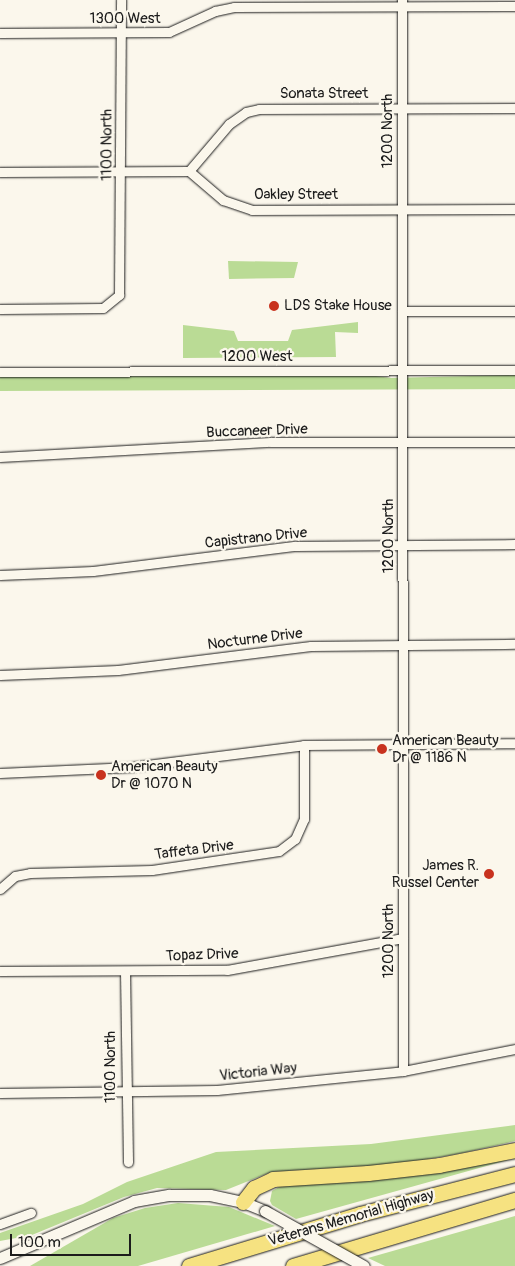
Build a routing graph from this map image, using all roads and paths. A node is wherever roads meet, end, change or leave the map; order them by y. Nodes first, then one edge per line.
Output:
1 (120, 0) edge
2 (402, 3) edge
3 (515, 6) edge
4 (120, 32) junction
5 (0, 33) edge
6 (402, 108) junction
7 (515, 108) edge
8 (189, 171) junction
9 (0, 172) edge
10 (121, 172) junction
11 (402, 209) junction
12 (515, 209) edge
13 (0, 309) edge
14 (402, 311) junction
15 (515, 311) edge
16 (515, 370) edge
17 (0, 372) edge
18 (402, 372) junction
19 (402, 442) junction
20 (515, 442) edge
21 (0, 458) edge
22 (402, 544) junction
23 (515, 544) edge
24 (0, 574) edge
25 (515, 644) edge
26 (402, 645) junction
27 (0, 675) edge
28 (402, 743) junction
29 (515, 743) edge
30 (304, 745) junction
31 (0, 773) edge
32 (0, 888) edge
33 (403, 938) junction
34 (0, 971) edge
35 (125, 971) junction
36 (515, 1049) edge
37 (403, 1072) junction
38 (125, 1092) junction
39 (0, 1093) edge
40 (515, 1150) edge
41 (128, 1162) dead end
42 (515, 1174) edge
43 (515, 1200) edge
44 (243, 1202) junction
45 (31, 1213) dead end
46 (0, 1224) edge
47 (0, 1258) edge
48 (189, 1266) edge
49 (292, 1266) edge
50 (364, 1266) edge

1 - 4 street, 1100 North
2 - 3 street, 1300 West
2 - 4 street, 1300 West
2 - 6 street, 1200 North
4 - 5 street, 1300 West
4 - 10 street, 1100 North
6 - 7 street, Sonata Street
6 - 8 street, Sonata Street
6 - 11 street, 1200 North
8 - 10 street
8 - 11 street, Oakley Street
9 - 10 street
10 - 13 street, 1100 North
11 - 12 street, Oakley Street
11 - 14 street, 1200 North
14 - 15 street
14 - 18 street, 1200 North
16 - 18 street, 1200 West
17 - 18 street, 1200 West
18 - 19 street, 1200 North
19 - 20 street, Buccaneer Drive
19 - 21 street, Buccaneer Drive
19 - 22 street, 1200 North
22 - 23 street, Capistrano Drive
22 - 24 street, Capistrano Drive
22 - 26 street, 1200 North
25 - 26 street, Nocturne Drive
26 - 27 street, Nocturne Drive
26 - 28 street, 1200 North
28 - 29 street
28 - 30 street
28 - 33 street, 1200 North
30 - 31 street
30 - 32 street, Taffeta Drive
33 - 35 street, Topaz Drive
33 - 37 street, 1200 North
34 - 35 street, Topaz Drive
35 - 38 street, 1100 North
36 - 37 street, Victoria Way
37 - 38 street, Victoria Way
38 - 39 street, Victoria Way
38 - 41 street, 1100 North
40 - 44 highway
42 - 48 highway, Veterans Memorial Highway
43 - 49 highway, Veterans Memorial Highway
44 - 47 main road
44 - 50 main road, bridge
45 - 46 street

